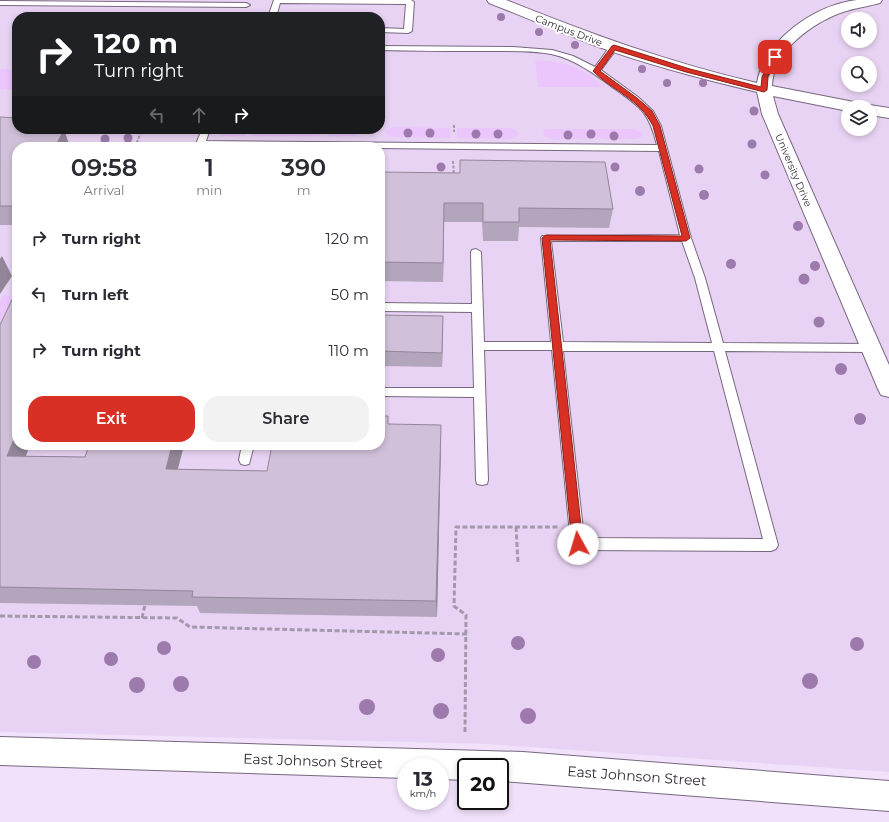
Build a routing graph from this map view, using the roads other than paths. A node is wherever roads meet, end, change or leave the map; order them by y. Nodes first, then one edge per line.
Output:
1 (494, 0) edge
2 (875, 0) edge
3 (0, 3) edge
4 (246, 5) edge
5 (274, 12) edge
6 (385, 30) edge
7 (614, 47) junction
8 (385, 48) edge
9 (596, 71) junction
10 (764, 90) junction
11 (841, 105) edge
12 (877, 111) edge
13 (889, 112) edge
14 (385, 146) edge
15 (662, 148) junction
16 (686, 238) junction
17 (476, 252) dead end
18 (385, 307) edge
19 (478, 308) junction
20 (479, 346) junction
21 (557, 346) junction
22 (718, 347) junction
23 (871, 348) junction
24 (889, 389) edge
25 (385, 392) edge
26 (480, 393) junction
27 (247, 450) edge
28 (245, 460) dead end
29 (482, 480) dead end
30 (0, 751) edge
31 (889, 796) edge

1 - 7 street, Campus Drive
2 - 10 street, University Drive
3 - 4 lane
5 - 6 lane
7 - 9 lane
7 - 10 street, Campus Drive
8 - 9 lane
9 - 15 lane
10 - 11 street, Campus Drive
10 - 23 street, University Drive
12 - 13 street
14 - 15 lane
15 - 16 lane
16 - 21 lane
16 - 22 lane
17 - 19 lane
18 - 19 lane
19 - 20 lane
20 - 21 lane
20 - 26 lane
21 - 22 lane
21 - 22 lane
22 - 23 lane
23 - 24 street, University Drive
25 - 26 lane
26 - 29 lane
27 - 28 lane
30 - 31 street, East Johnson Street

